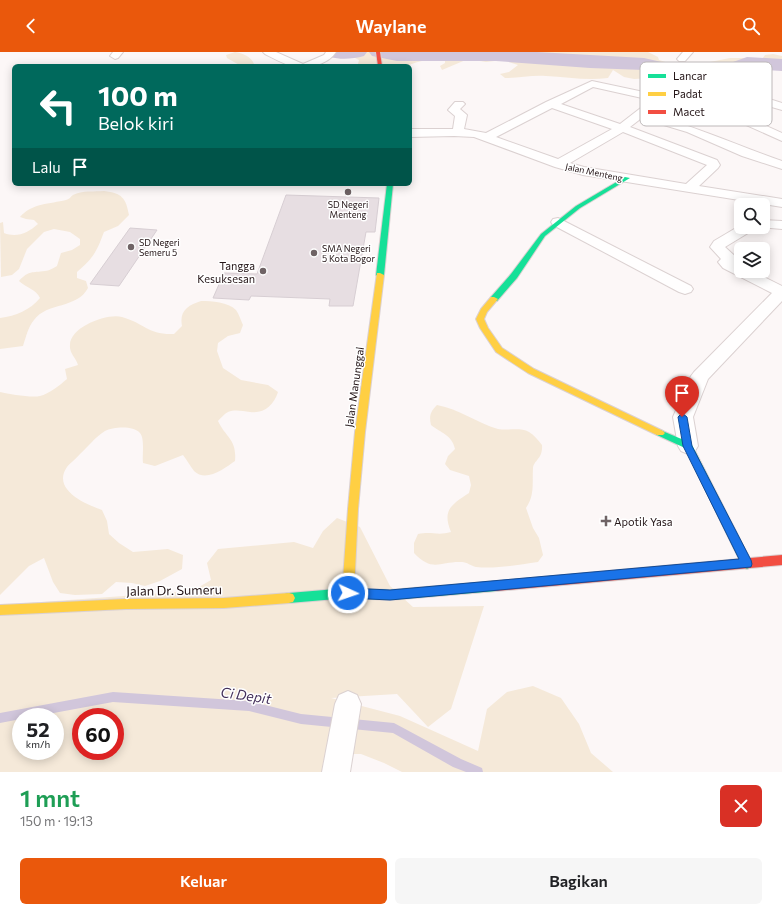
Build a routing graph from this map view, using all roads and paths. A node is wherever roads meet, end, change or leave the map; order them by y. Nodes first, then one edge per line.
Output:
1 (268, 52) edge
2 (331, 52) edge
3 (379, 54) edge
4 (295, 64) edge
5 (310, 64) edge
6 (380, 64) edge
7 (640, 96) edge
8 (459, 104) dead end
9 (550, 104) junction
10 (772, 104) edge
11 (782, 107) edge
12 (640, 114) edge
13 (678, 126) edge
14 (698, 126) edge
15 (753, 126) edge
16 (622, 128) junction
17 (691, 130) junction
18 (458, 132) junction
19 (412, 133) edge
20 (782, 137) edge
21 (486, 138) junction
22 (559, 164) junction
23 (782, 165) edge
24 (627, 178) junction
25 (390, 186) edge
26 (690, 187) junction
27 (782, 203) edge
28 (558, 222) junction
29 (770, 224) edge
30 (782, 225) edge
31 (736, 234) edge
32 (686, 289) dead end
33 (779, 299) edge
34 (688, 446) junction
35 (782, 560) edge
36 (747, 564) junction
37 (348, 593) junction
38 (0, 610) edge
39 (348, 704) dead end
40 (336, 770) edge

1 - 4 street
2 - 5 street
3 - 6 street
7 - 9 street
8 - 18 street
9 - 16 street
9 - 21 street
10 - 11 street
12 - 16 street
13 - 17 street
14 - 17 street
15 - 20 street
16 - 22 street
16 - 26 street
17 - 23 street
18 - 19 street, Jalan Menteng
18 - 21 street, Jalan Menteng
21 - 22 street, Jalan Menteng
22 - 24 street, Jalan Menteng
24 - 26 street, Jalan Menteng
24 - 28 street
25 - 37 street, Jalan Manunggal
26 - 27 street, Jalan Menteng
28 - 32 street
28 - 34 street
29 - 30 street
31 - 33 street
33 - 34 street
34 - 36 street
35 - 36 street
36 - 37 street
37 - 38 street, Jalan Dr. Sumeru
39 - 40 street

